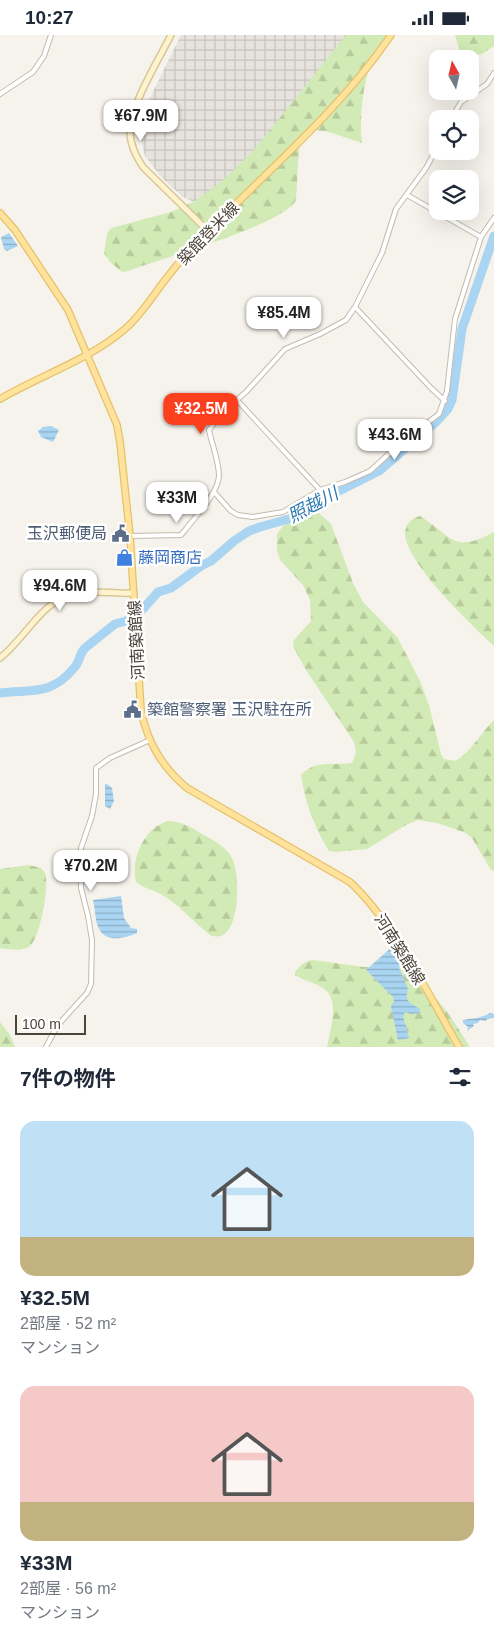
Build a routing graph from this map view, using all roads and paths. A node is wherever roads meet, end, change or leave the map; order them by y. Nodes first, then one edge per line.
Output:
1 (51, 35) edge
2 (171, 35) edge
3 (391, 35) edge
4 (494, 73) edge
5 (0, 94) edge
6 (456, 110) edge
7 (430, 160) edge
8 (407, 195) junction
9 (0, 213) edge
10 (494, 218) edge
11 (208, 231) junction
12 (481, 237) junction
13 (355, 307) junction
14 (87, 354) junction
15 (0, 399) edge
16 (237, 400) junction
17 (445, 401) junction
18 (320, 490) junction
19 (214, 492) junction
20 (130, 536) junction
21 (134, 593) junction
22 (0, 658) edge
23 (150, 740) junction
24 (46, 1047) edge
25 (459, 1047) edge

1 - 5 street
2 - 11 street
3 - 11 main road, 築館登米線
4 - 6 street
7 - 8 street
8 - 12 street
8 - 13 street
9 - 14 main road, 河南築館線
10 - 12 street
11 - 14 main road, 築館登米線
12 - 17 street
13 - 16 street
13 - 17 street
14 - 15 main road, 築館登米線
14 - 20 main road, 河南築館線
16 - 18 street
16 - 19 street
17 - 18 street
18 - 19 street
19 - 20 street
20 - 21 main road, 河南築館線
21 - 22 street
21 - 23 main road, 河南築館線
23 - 24 street
23 - 25 main road, 河南築館線

